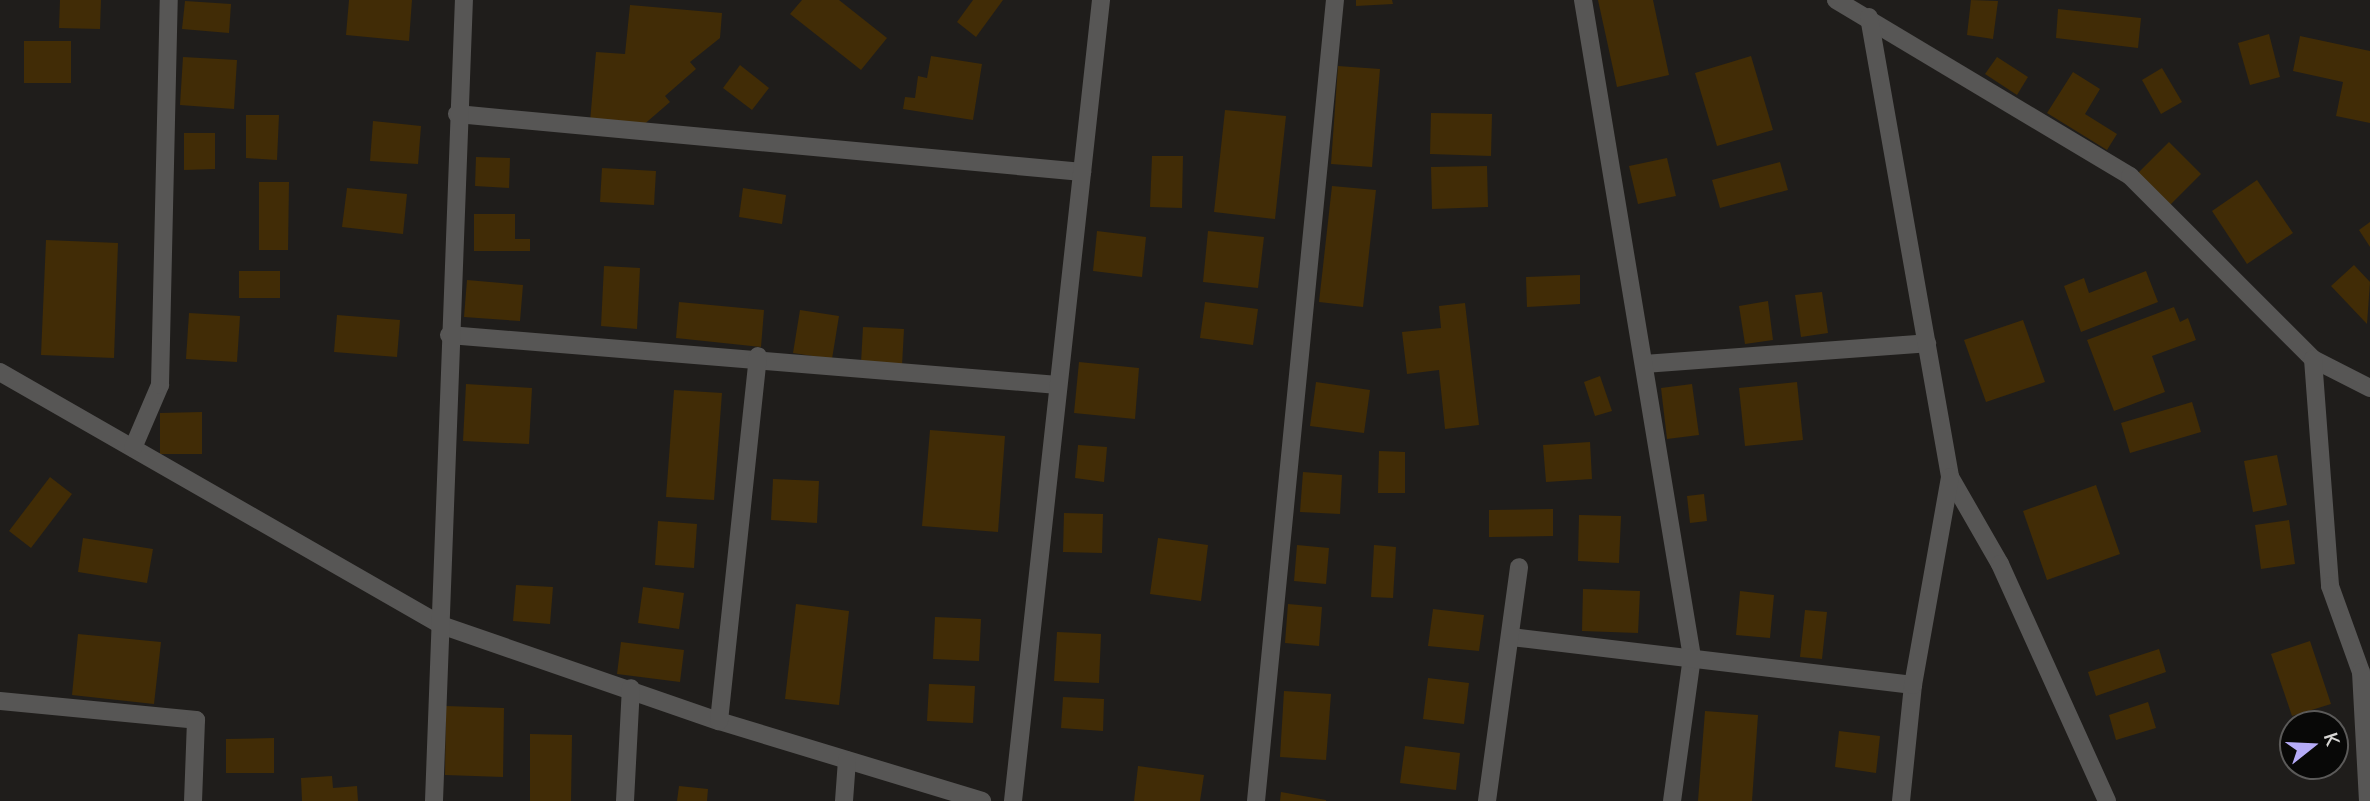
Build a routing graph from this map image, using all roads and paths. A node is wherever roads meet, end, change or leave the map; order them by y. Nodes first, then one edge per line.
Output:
1 (169, 0) edge
2 (464, 0) edge
3 (1101, 0) edge
4 (1335, 0) edge
5 (1583, 0) edge
6 (1836, 0) edge
7 (1869, 17) junction
8 (457, 114) junction
9 (1082, 172) junction
10 (449, 335) junction
11 (1927, 343) junction
12 (758, 356) junction
13 (2313, 359) junction
14 (1644, 364) junction
15 (0, 372) edge
16 (1058, 385) junction
17 (2370, 388) edge
18 (133, 448) junction
19 (1950, 477) junction
20 (1519, 567) dead end
21 (441, 625) junction
22 (1511, 637) junction
23 (1692, 657) junction
24 (2365, 668) edge
25 (1913, 685) junction
26 (631, 688) junction
27 (0, 701) edge
28 (719, 721) junction
29 (847, 760) junction
30 (193, 801) edge
31 (434, 801) edge
32 (625, 801) edge
33 (844, 801) edge
34 (982, 801) edge
35 (1013, 801) edge
36 (1256, 801) edge
37 (1487, 801) edge
38 (1672, 801) edge
39 (1901, 801) edge
40 (2107, 801) edge
41 (2368, 801) edge

1 - 18 street
2 - 8 street
3 - 9 street
4 - 36 street
5 - 14 street
6 - 7 street
7 - 11 street
7 - 13 street
8 - 9 street
8 - 10 street
9 - 16 street
10 - 12 street
10 - 21 street
11 - 14 street
11 - 19 street
12 - 16 street
12 - 28 street
13 - 17 street
13 - 24 street
14 - 23 street
15 - 18 street
16 - 35 street
18 - 21 street
19 - 25 street
19 - 40 street
20 - 22 street
21 - 26 street
21 - 31 street
22 - 23 street
22 - 37 street
23 - 25 street
23 - 38 street
24 - 41 street
25 - 39 street
26 - 28 street
26 - 32 street
27 - 30 street
28 - 29 street
29 - 33 street
29 - 34 street

